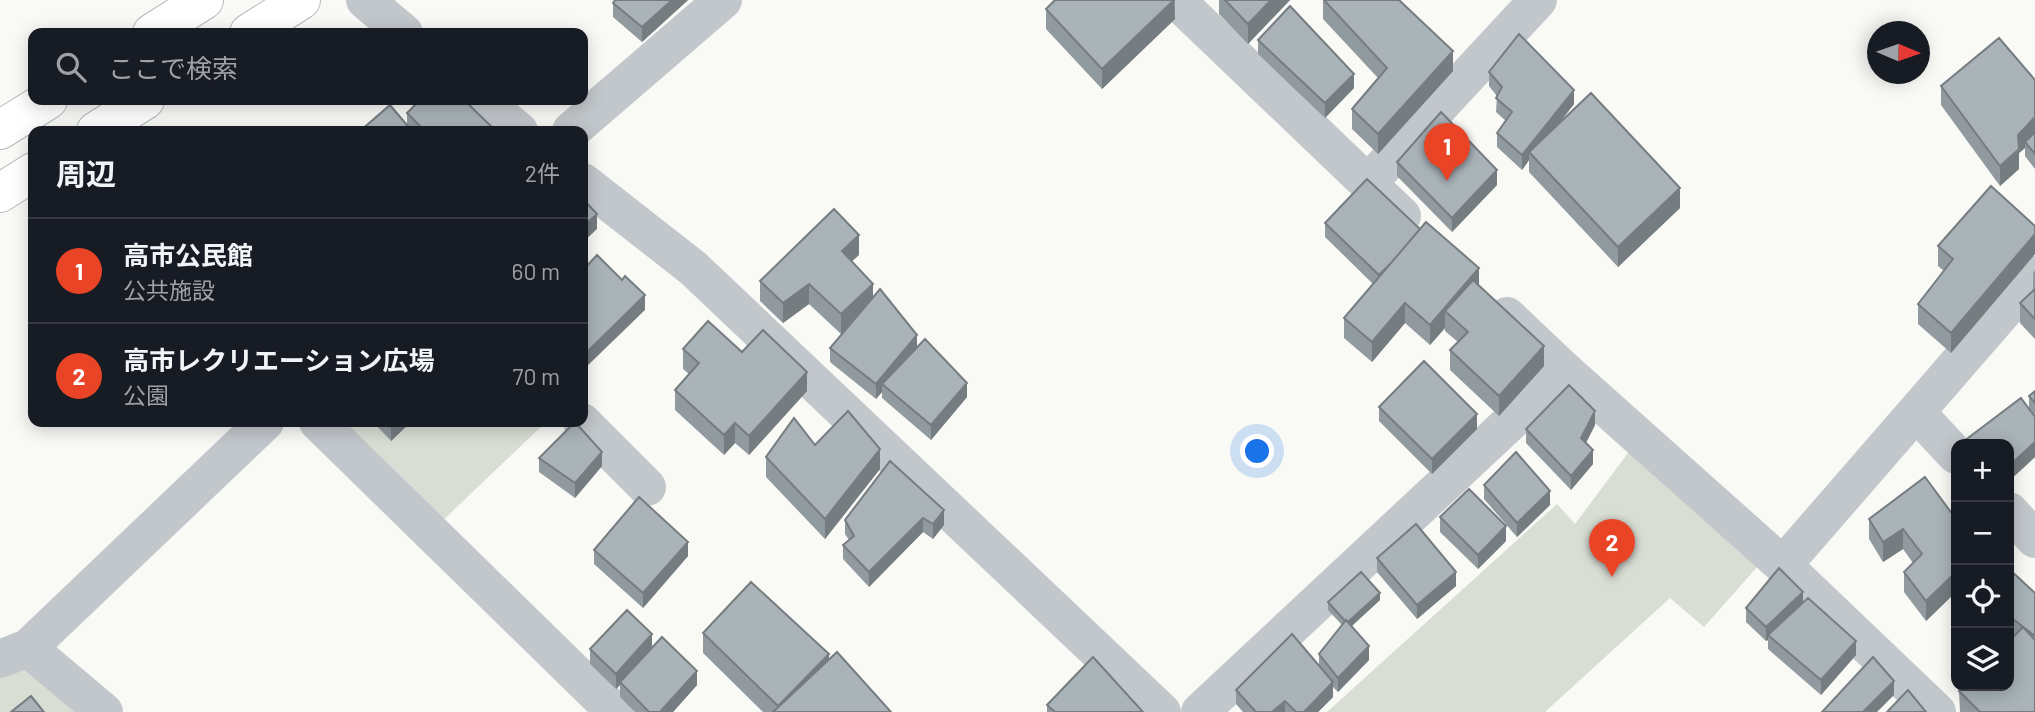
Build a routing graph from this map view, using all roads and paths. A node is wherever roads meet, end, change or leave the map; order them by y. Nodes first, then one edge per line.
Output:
1 (204, 0) edge
2 (301, 0) edge
3 (365, 0) edge
4 (723, 0) edge
5 (1176, 0) edge
6 (1538, 0) edge
7 (160, 28) edge
8 (257, 28) edge
9 (398, 28) edge
10 (40, 105) edge
11 (137, 105) edge
12 (488, 105) edge
13 (104, 126) edge
14 (513, 126) edge
15 (577, 126) edge
16 (0, 130) edge
17 (28, 175) edge
18 (1368, 183) junction
19 (588, 186) edge
20 (0, 193) edge
21 (1427, 240) edge
22 (2035, 275) edge
23 (1486, 296) edge
24 (1565, 372) junction
25 (1916, 412) junction
26 (260, 427) edge
27 (323, 427) edge
28 (587, 427) edge
29 (1951, 450) edge
30 (647, 486) dead end
31 (2014, 516) edge
32 (2035, 539) edge
33 (1783, 565) junction
34 (14, 653) edge
35 (104, 712) edge
36 (615, 712) edge
37 (1162, 712) edge
38 (1200, 712) edge
39 (1937, 712) edge

1 - 7 highway
2 - 8 highway
3 - 9 street
4 - 15 street
5 - 18 street
6 - 18 street
10 - 16 highway
11 - 13 highway
12 - 14 street
17 - 20 highway
18 - 21 street
19 - 37 street
22 - 25 street
23 - 24 street
24 - 33 street
24 - 38 street
25 - 29 street
25 - 33 street
26 - 34 street
27 - 36 street
28 - 30 street
31 - 32 street
33 - 39 street
34 - 35 street

